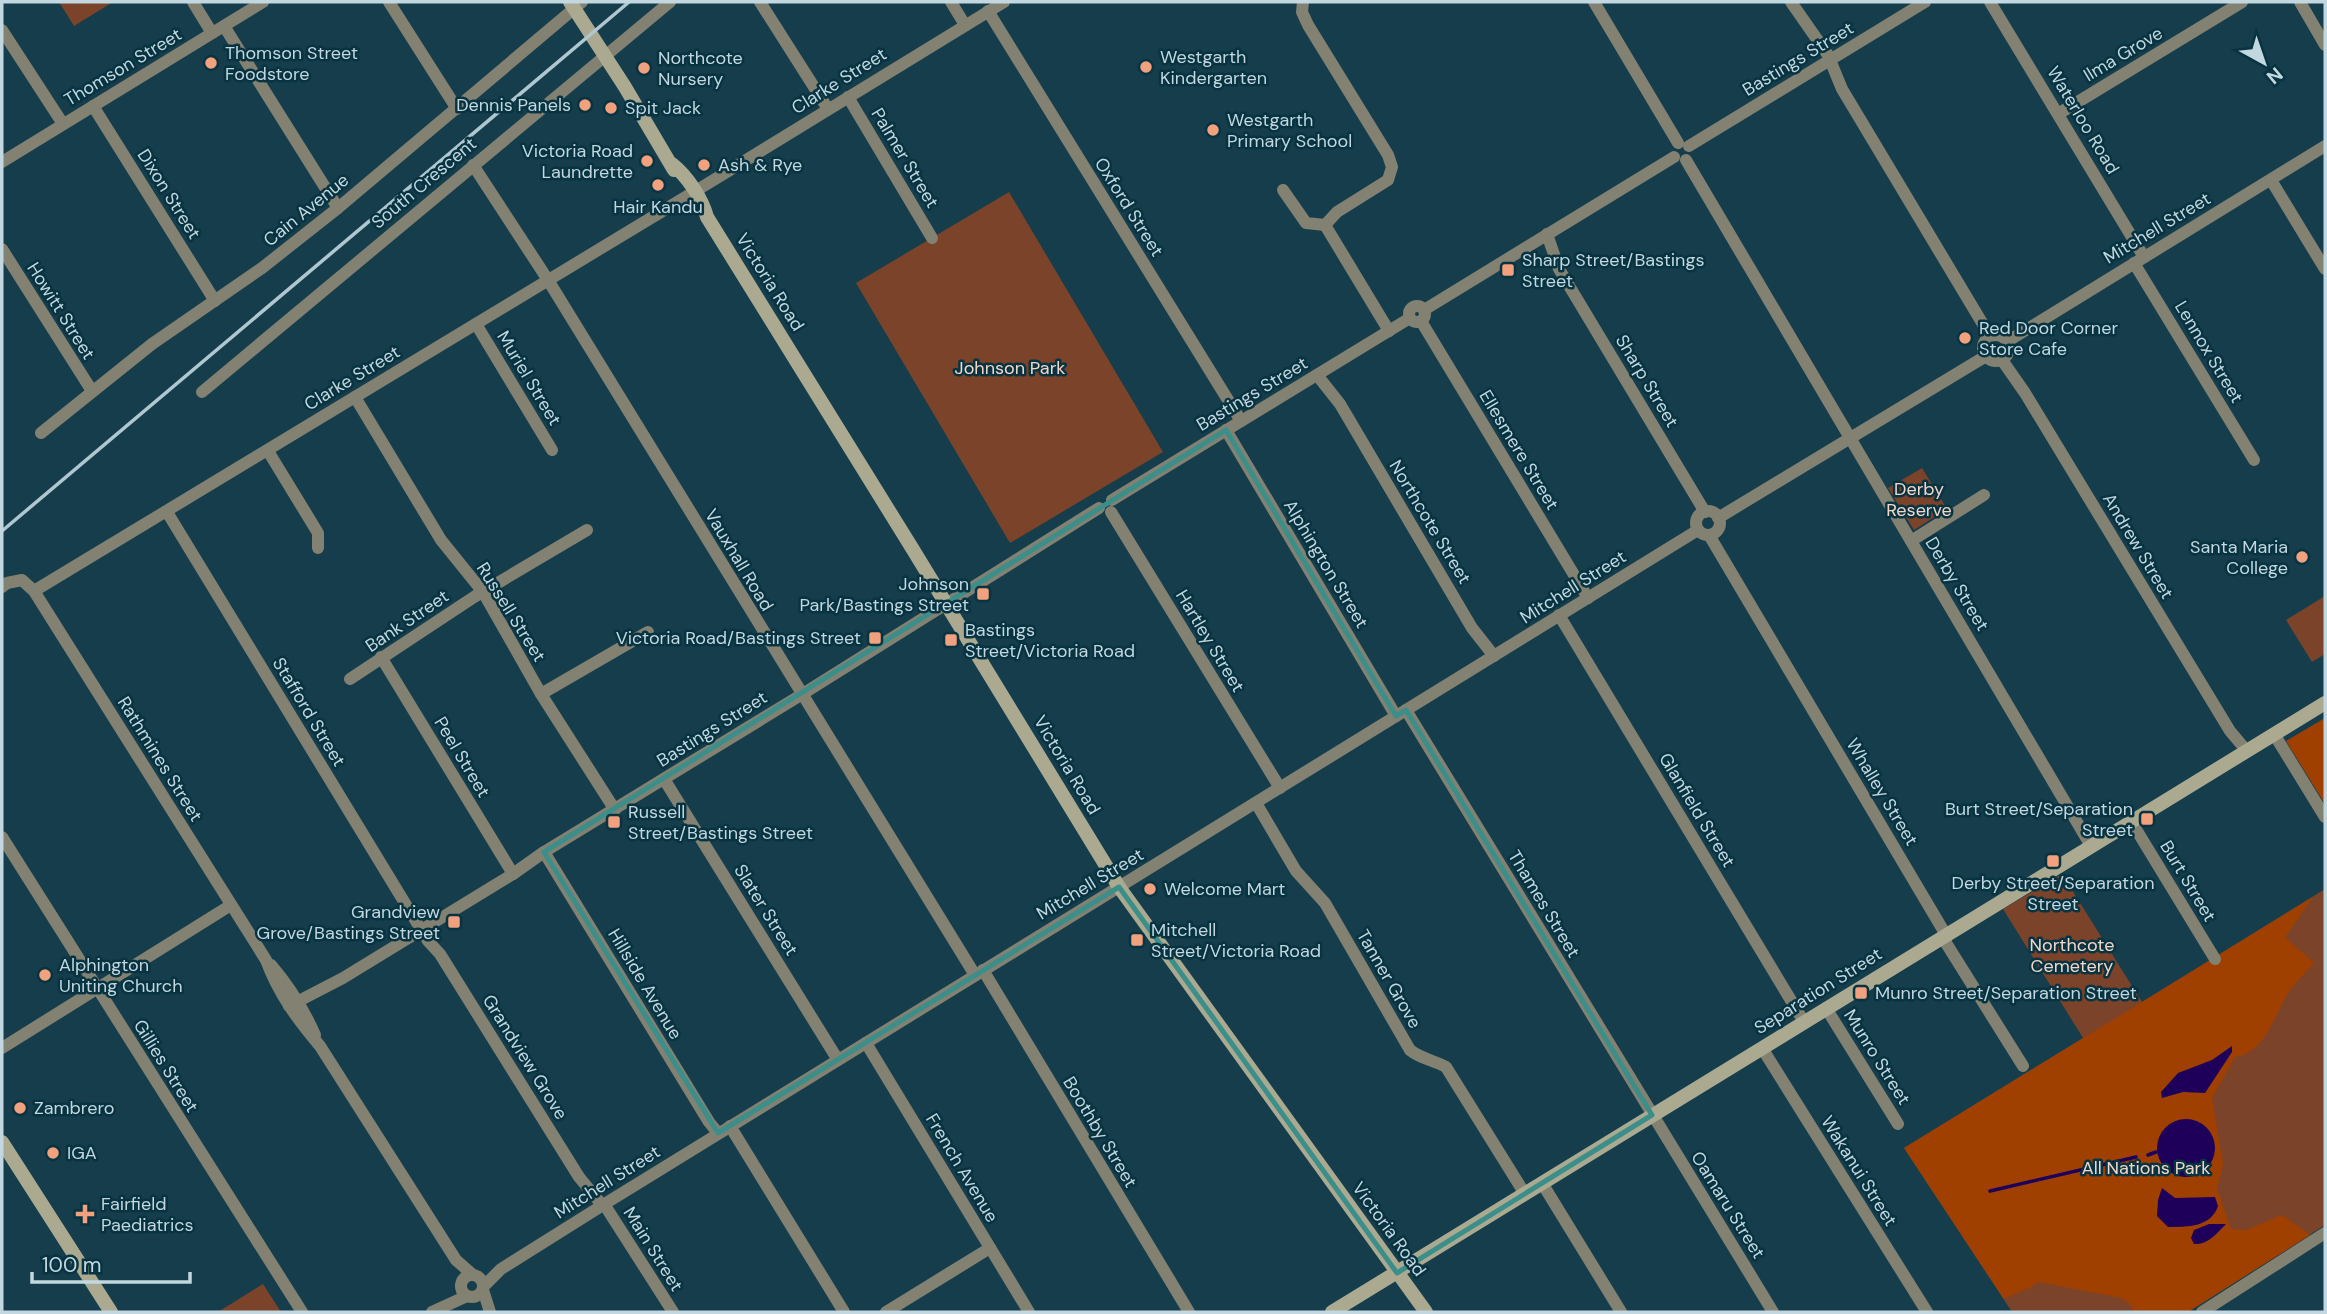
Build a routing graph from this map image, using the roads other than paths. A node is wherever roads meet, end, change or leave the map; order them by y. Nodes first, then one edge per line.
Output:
1 (193, 2) edge
2 (263, 2) edge
3 (389, 2) edge
4 (670, 2) edge
5 (760, 2) edge
6 (950, 2) edge
7 (1003, 2) edge
8 (1303, 2) edge
9 (1594, 2) edge
10 (1791, 2) edge
11 (1925, 2) edge
12 (1990, 2) edge
13 (2242, 2) edge
14 (2300, 2) edge
15 (576, 4) edge
16 (988, 11) junction
17 (965, 25) junction
18 (218, 29) junction
19 (2, 30) edge
20 (2325, 45) edge
21 (604, 56) junction
22 (1826, 62) junction
23 (848, 97) junction
24 (93, 106) junction
25 (457, 109) junction
26 (828, 109) junction
27 (2058, 114) junction
28 (63, 124) junction
29 (1684, 144) junction
30 (2325, 146) edge
31 (1680, 158) junction
32 (2, 162) edge
33 (473, 165) junction
34 (2271, 180) junction
35 (1283, 190) dead end
36 (692, 194) junction
37 (338, 208) junction
38 (1325, 225) junction
39 (1547, 234) junction
40 (932, 238) dead end
41 (1533, 243) junction
42 (2, 249) edge
43 (2139, 260) junction
44 (1559, 269) junction
45 (2325, 269) edge
46 (548, 280) junction
47 (215, 301) junction
48 (1418, 316) junction
49 (476, 324) junction
50 (1389, 331) junction
51 (1990, 336) junction
52 (2008, 341) junction
53 (1986, 356) junction
54 (2002, 360) junction
55 (1321, 372) junction
56 (92, 391) junction
57 (202, 392) dead end
58 (355, 397) junction
59 (1241, 421) junction
60 (1226, 430) junction
61 (41, 433) dead end
62 (1850, 437) junction
63 (552, 450) dead end
64 (268, 451) junction
65 (2253, 460) dead end
66 (1984, 495) dead end
67 (1107, 507) junction
68 (167, 512) junction
69 (1704, 512) junction
70 (1718, 518) junction
71 (587, 530) dead end
72 (1704, 533) junction
73 (1911, 541) junction
74 (318, 548) dead end
75 (2, 587) edge
76 (34, 591) junction
77 (483, 592) junction
78 (1588, 598) junction
79 (946, 603) junction
80 (1559, 615) junction
81 (648, 632) dead end
82 (1494, 656) junction
83 (381, 657) junction
84 (350, 679) dead end
85 (541, 694) junction
86 (801, 695) junction
87 (2325, 703) edge
88 (1401, 713) junction
89 (2274, 734) junction
90 (2246, 750) junction
91 (664, 779) junction
92 (1280, 788) junction
93 (1256, 803) junction
94 (615, 810) junction
95 (2325, 817) edge
96 (2131, 821) junction
97 (2, 837) edge
98 (2091, 846) junction
99 (544, 852) junction
100 (513, 874) junction
101 (1119, 887) junction
102 (231, 905) junction
103 (424, 928) junction
104 (1946, 935) junction
105 (2215, 959) dead end
106 (979, 972) junction
107 (96, 988) junction
108 (296, 1008) junction
109 (1826, 1008) junction
110 (1804, 1022) junction
111 (866, 1043) junction
112 (2, 1048) edge
113 (1762, 1048) junction
114 (838, 1060) junction
115 (2023, 1066) dead end
116 (1652, 1115) junction
117 (1898, 1124) dead end
118 (724, 1130) junction
119 (2, 1142) edge
120 (1542, 1183) junction
121 (1525, 1194) junction
122 (600, 1206) junction
123 (2325, 1233) edge
124 (990, 1248) junction
125 (1396, 1273) junction
126 (473, 1286) junction
127 (438, 1309) edge
128 (111, 1312) edge
129 (302, 1312) edge
130 (489, 1312) edge
131 (673, 1312) edge
132 (844, 1312) edge
133 (886, 1312) edge
134 (1029, 1312) edge
135 (1189, 1312) edge
136 (1332, 1312) edge
137 (1426, 1312) edge
138 (1621, 1312) edge
139 (1773, 1312) edge
140 (1927, 1312) edge
141 (2202, 1312) edge

1 - 18 street
2 - 18 street, Thomson Street
3 - 25 street
4 - 21 street, South Crescent
5 - 26 street
6 - 17 street
7 - 16 street, Clarke Street
8 - 38 street
9 - 29 street
10 - 22 street
11 - 22 street, Bastings Street
12 - 27 street, Waterloo Road
13 - 27 street, Ilma Grove
14 - 20 street
15 - 21 street, Victoria Road
15 - 25 street, Cain Avenue
16 - 17 street, Clarke Street
16 - 59 street, Oxford Street
17 - 23 street, Clarke Street
18 - 24 street, Thomson Street
18 - 37 street
19 - 28 street
21 - 33 street, South Crescent
21 - 36 street, Victoria Road
22 - 29 street, Bastings Street
22 - 51 street
23 - 26 street, Clarke Street
23 - 40 street, Palmer Street
24 - 28 street, Thomson Street
24 - 47 street, Dixon Street
25 - 37 street, Cain Avenue
26 - 36 street, Clarke Street
27 - 43 street, Waterloo Road
28 - 32 street, Thomson Street
29 - 31 street
30 - 34 street, Mitchell Street
31 - 39 street, Bastings Street
31 - 62 street, Derby Street
33 - 46 street, Vauxhall Road
33 - 57 street, South Crescent
34 - 43 street, Mitchell Street
34 - 45 street
35 - 38 street
36 - 46 street, Clarke Street
36 - 79 street, Victoria Road
37 - 47 street, Cain Avenue
38 - 50 street
39 - 41 street, Bastings Street
39 - 44 street, Sharp Street
41 - 44 street, Sharp Street
41 - 48 street, Bastings Street
42 - 56 street, Howitt Street
43 - 52 street, Mitchell Street
43 - 65 street, Lennox Street
44 - 69 street, Sharp Street
46 - 49 street, Clarke Street
46 - 86 street, Vauxhall Road
47 - 56 street, Cain Avenue
48 - 50 street, Bastings Street
48 - 78 street, Ellesmere Street
49 - 58 street, Clarke Street
49 - 63 street, Muriel Street
50 - 55 street, Bastings Street
51 - 52 street
51 - 53 street
52 - 54 street
53 - 54 street
53 - 62 street
54 - 90 street, Andrew Street
55 - 59 street, Bastings Street
55 - 82 street, Northcote Street
56 - 61 street, Cain Avenue
58 - 64 street, Clarke Street
58 - 77 street, Russell Street
59 - 60 street, Bastings Street
60 - 67 street, Bastings Street
60 - 88 street, Alphington Street
62 - 70 street
62 - 73 street, Derby Street
64 - 68 street, Clarke Street
64 - 74 street
66 - 73 street
67 - 79 street, Bastings Street
67 - 92 street, Hartley Street
68 - 76 street, Clarke Street
68 - 103 street, Stafford Street
69 - 70 street
69 - 72 street
70 - 72 street
71 - 77 street, Bank Street
72 - 78 street, Mitchell Street
72 - 104 street, Whalley Street
73 - 98 street, Derby Street
75 - 76 street, Rathmines Street
76 - 102 street, Rathmines Street
77 - 83 street, Bank Street
77 - 85 street, Russell Street
78 - 80 street, Mitchell Street
79 - 86 street, Bastings Street
79 - 101 street, Victoria Road
80 - 82 street, Mitchell Street
80 - 110 street, Glanfield Street
81 - 85 street
82 - 88 street, Mitchell Street
83 - 84 street, Bank Street
83 - 100 street, Peel Street
85 - 94 street, Russell Street
86 - 91 street, Bastings Street
86 - 106 street, Vauxhall Road
87 - 89 street, Separation Street
88 - 92 street, Mitchell Street
88 - 116 street, Thames Street
89 - 90 street, Separation Street
89 - 95 street
90 - 96 street, Separation Street
91 - 94 street, Bastings Street
91 - 114 street, Slater Street
92 - 93 street, Mitchell Street
93 - 101 street, Mitchell Street
93 - 121 street, Tanner Grove
94 - 99 street, Bastings Street
96 - 98 street, Separation Street
96 - 105 street, Burt Street
97 - 107 street, Gillies Street
98 - 104 street, Separation Street
99 - 100 street, Bastings Street
99 - 118 street, Hillside Avenue
100 - 103 street, Bastings Street
101 - 106 street, Mitchell Street
101 - 125 street, Victoria Road
102 - 107 street
102 - 108 street, Rathmines Street
103 - 108 street, Bastings Street
103 - 122 street, Grandview Grove
104 - 109 street, Separation Street
104 - 115 street, Whalley Street
106 - 111 street, Mitchell Street
106 - 135 street, Boothby Street
107 - 112 street
107 - 129 street, Gillies Street
108 - 126 street, Rathmines Street
109 - 110 street, Separation Street
109 - 117 street, Munro Street
110 - 113 street, Separation Street
111 - 114 street, Mitchell Street
111 - 124 street, French Avenue
113 - 116 street, Separation Street
113 - 140 street, Wakanui Street
114 - 118 street, Mitchell Street
116 - 120 street, Separation Street
116 - 139 street, Oamaru Street
118 - 122 street, Mitchell Street
118 - 132 street, Hillside Avenue
119 - 128 street
120 - 121 street, Separation Street
120 - 138 street
121 - 125 street, Separation Street
122 - 126 street, Mitchell Street
122 - 131 street, Main Street
123 - 141 street
124 - 133 street
124 - 134 street, French Avenue
125 - 136 street, Separation Street
125 - 137 street, Victoria Road
126 - 127 street, Mitchell Street
126 - 130 street, Rathmines Street

